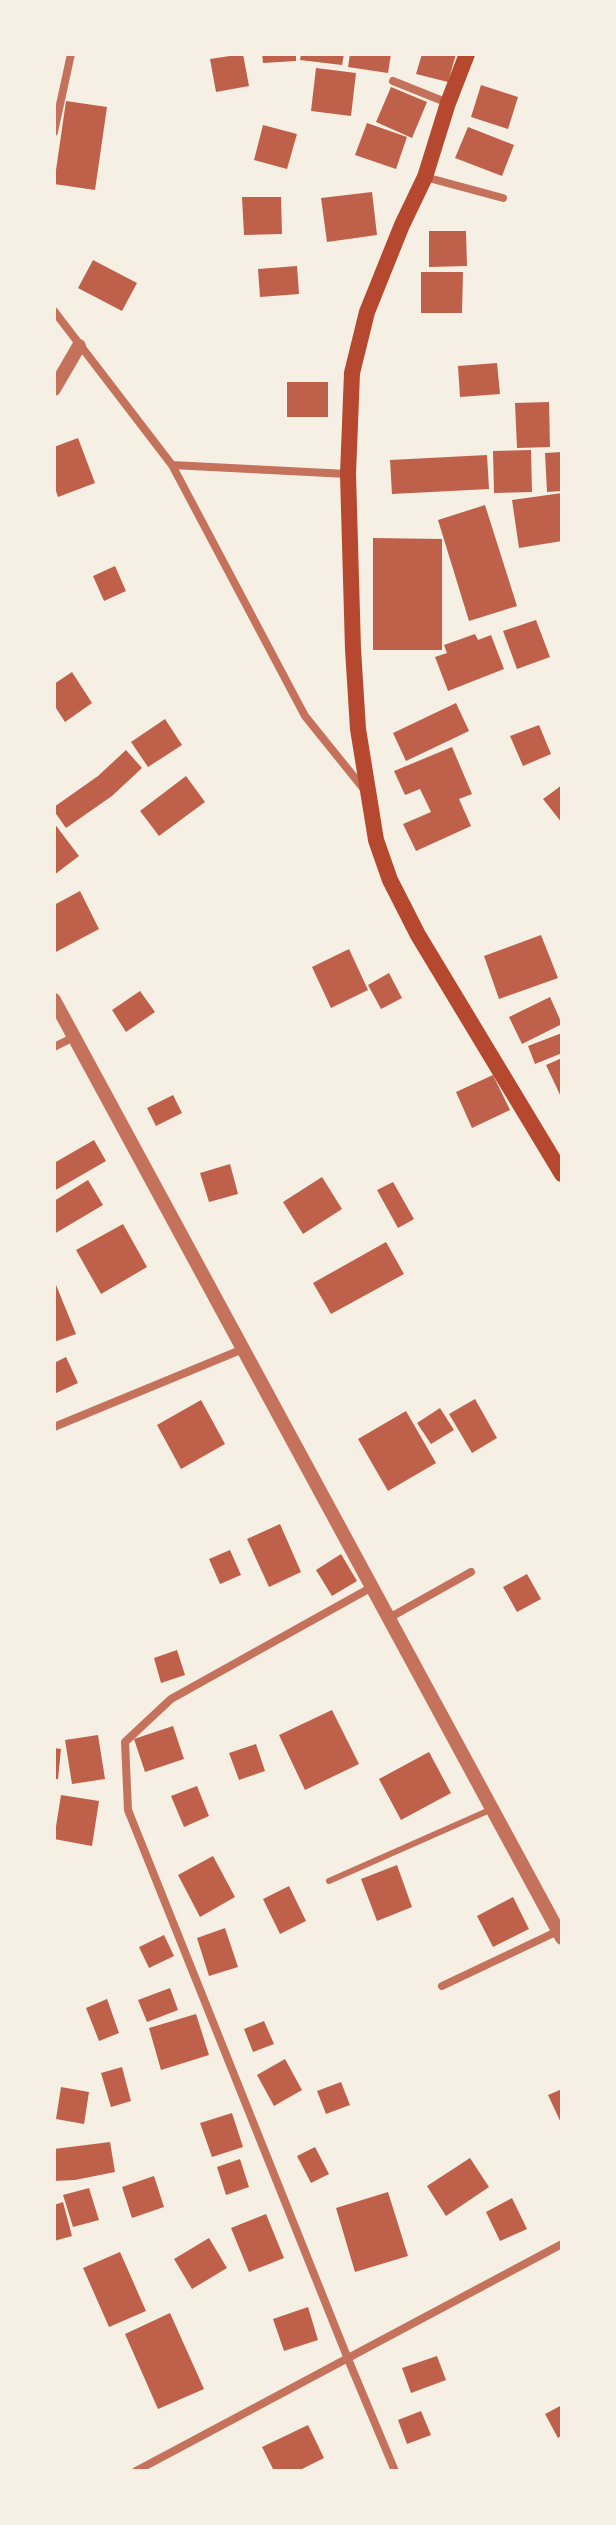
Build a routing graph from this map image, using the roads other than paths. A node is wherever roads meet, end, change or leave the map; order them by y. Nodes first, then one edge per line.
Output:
1 (71, 54) edge
2 (467, 54) edge
3 (393, 81) dead end
4 (448, 103) junction
5 (54, 132) edge
6 (425, 177) junction
7 (503, 198) dead end
8 (54, 311) edge
9 (79, 346) junction
10 (54, 389) edge
11 (172, 465) junction
12 (348, 474) junction
13 (367, 794) junction
14 (54, 1000) edge
15 (74, 1037) junction
16 (54, 1047) edge
17 (562, 1174) edge
18 (243, 1349) junction
19 (54, 1427) edge
20 (471, 1572) dead end
21 (372, 1587) junction
22 (389, 1618) junction
23 (492, 1809) junction
24 (329, 1881) dead end
25 (560, 1934) edge
26 (442, 1986) dead end
27 (562, 2244) edge
28 (348, 2359) junction
29 (136, 2471) edge
30 (395, 2471) edge

1 - 5 street
2 - 4 main road
3 - 4 street
4 - 6 main road
6 - 7 street
6 - 12 main road
8 - 9 street
9 - 10 street
9 - 11 street
11 - 12 street
11 - 13 street
12 - 13 main road
13 - 17 main road
14 - 15 street
15 - 16 street
15 - 18 street
18 - 19 street
18 - 21 street
20 - 22 street
21 - 22 street
21 - 28 street
22 - 23 street
23 - 24 lane
23 - 25 street
25 - 26 street
27 - 28 street
28 - 29 street
28 - 30 street

